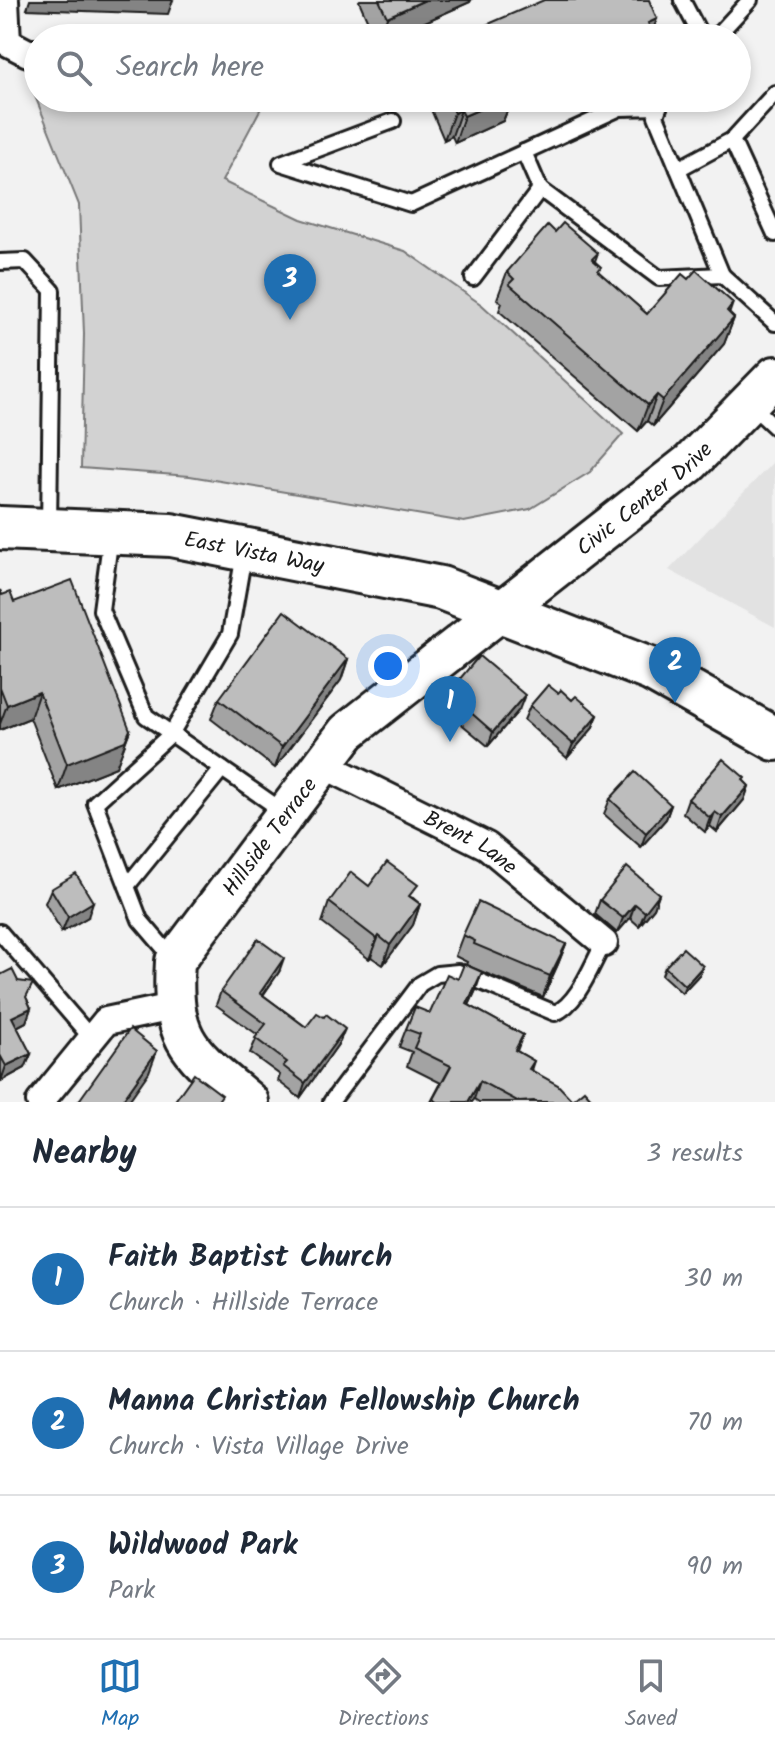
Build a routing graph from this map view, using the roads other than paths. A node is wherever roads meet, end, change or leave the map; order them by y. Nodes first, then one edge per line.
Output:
1 (5, 0) edge
2 (682, 0) edge
3 (750, 0) edge
4 (695, 24) edge
5 (728, 24) edge
6 (24, 51) edge
7 (775, 93) edge
8 (611, 112) edge
9 (658, 112) edge
10 (393, 121) dead end
11 (732, 140) junction
12 (524, 152) junction
13 (678, 169) junction
14 (540, 189) junction
15 (775, 234) edge
16 (0, 262) edge
17 (722, 275) junction
18 (473, 278) dead end
19 (775, 323) edge
20 (766, 402) edge
21 (0, 528) edge
22 (49, 528) junction
23 (111, 531) junction
24 (245, 549) junction
25 (503, 612) junction
26 (171, 734) junction
27 (775, 739) edge
28 (322, 764) junction
29 (222, 769) junction
30 (285, 813) junction
31 (127, 886) junction
32 (0, 932) edge
33 (604, 943) joint
34 (175, 962) junction
35 (173, 1007) junction
36 (92, 1039) junction
37 (40, 1102) edge
38 (249, 1102) edge
39 (331, 1102) edge

1 - 6 street
2 - 4 lane
3 - 5 lane
7 - 11 lane
8 - 12 lane
9 - 13 lane
10 - 12 lane
11 - 13 lane
11 - 15 lane
12 - 14 lane
13 - 17 lane
14 - 17 lane
14 - 18 lane
16 - 22 lane
17 - 19 lane
20 - 25 street, Civic Center Drive
21 - 22 main road, East Vista Way
22 - 23 main road, East Vista Way
23 - 24 main road, East Vista Way
23 - 26 lane
24 - 25 main road, East Vista Way
24 - 26 lane
25 - 27 main road, East Vista Way
25 - 28 street, Hillside Terrace
26 - 29 lane
26 - 31 lane
28 - 30 street, Hillside Terrace
28 - 33 street, Brent Lane
29 - 30 lane
29 - 31 lane
30 - 34 street, Hillside Terrace
31 - 34 lane
32 - 36 lane
33 - 39 lane
34 - 35 street
35 - 36 street
35 - 38 street
36 - 37 street

